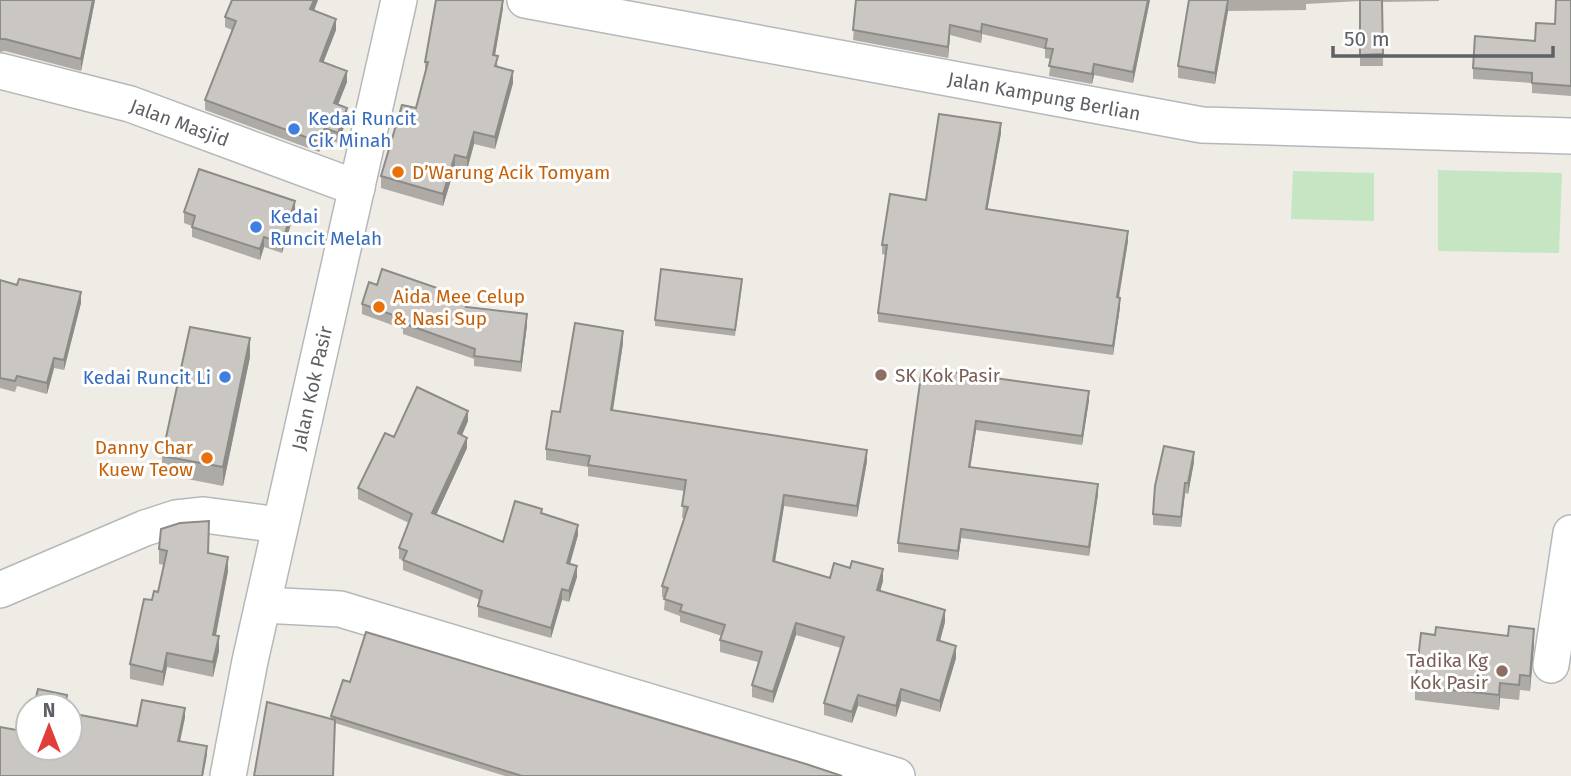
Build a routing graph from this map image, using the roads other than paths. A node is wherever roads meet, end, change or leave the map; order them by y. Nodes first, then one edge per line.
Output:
1 (399, 0) edge
2 (525, 0) edge
3 (0, 71) edge
4 (1571, 136) edge
5 (357, 188) junction
6 (280, 525) junction
7 (1571, 533) edge
8 (0, 590) edge
9 (263, 605) junction
10 (1551, 665) dead end
11 (228, 776) edge
12 (897, 776) edge

1 - 5 street, Jalan Kok Pasir
2 - 4 street, Jalan Kampung Berlian
3 - 5 street, Jalan Masjid
5 - 6 street, Jalan Kok Pasir
6 - 8 street
6 - 9 street, Jalan Kok Pasir
7 - 10 street
9 - 11 street, Jalan Kok Pasir
9 - 12 street

